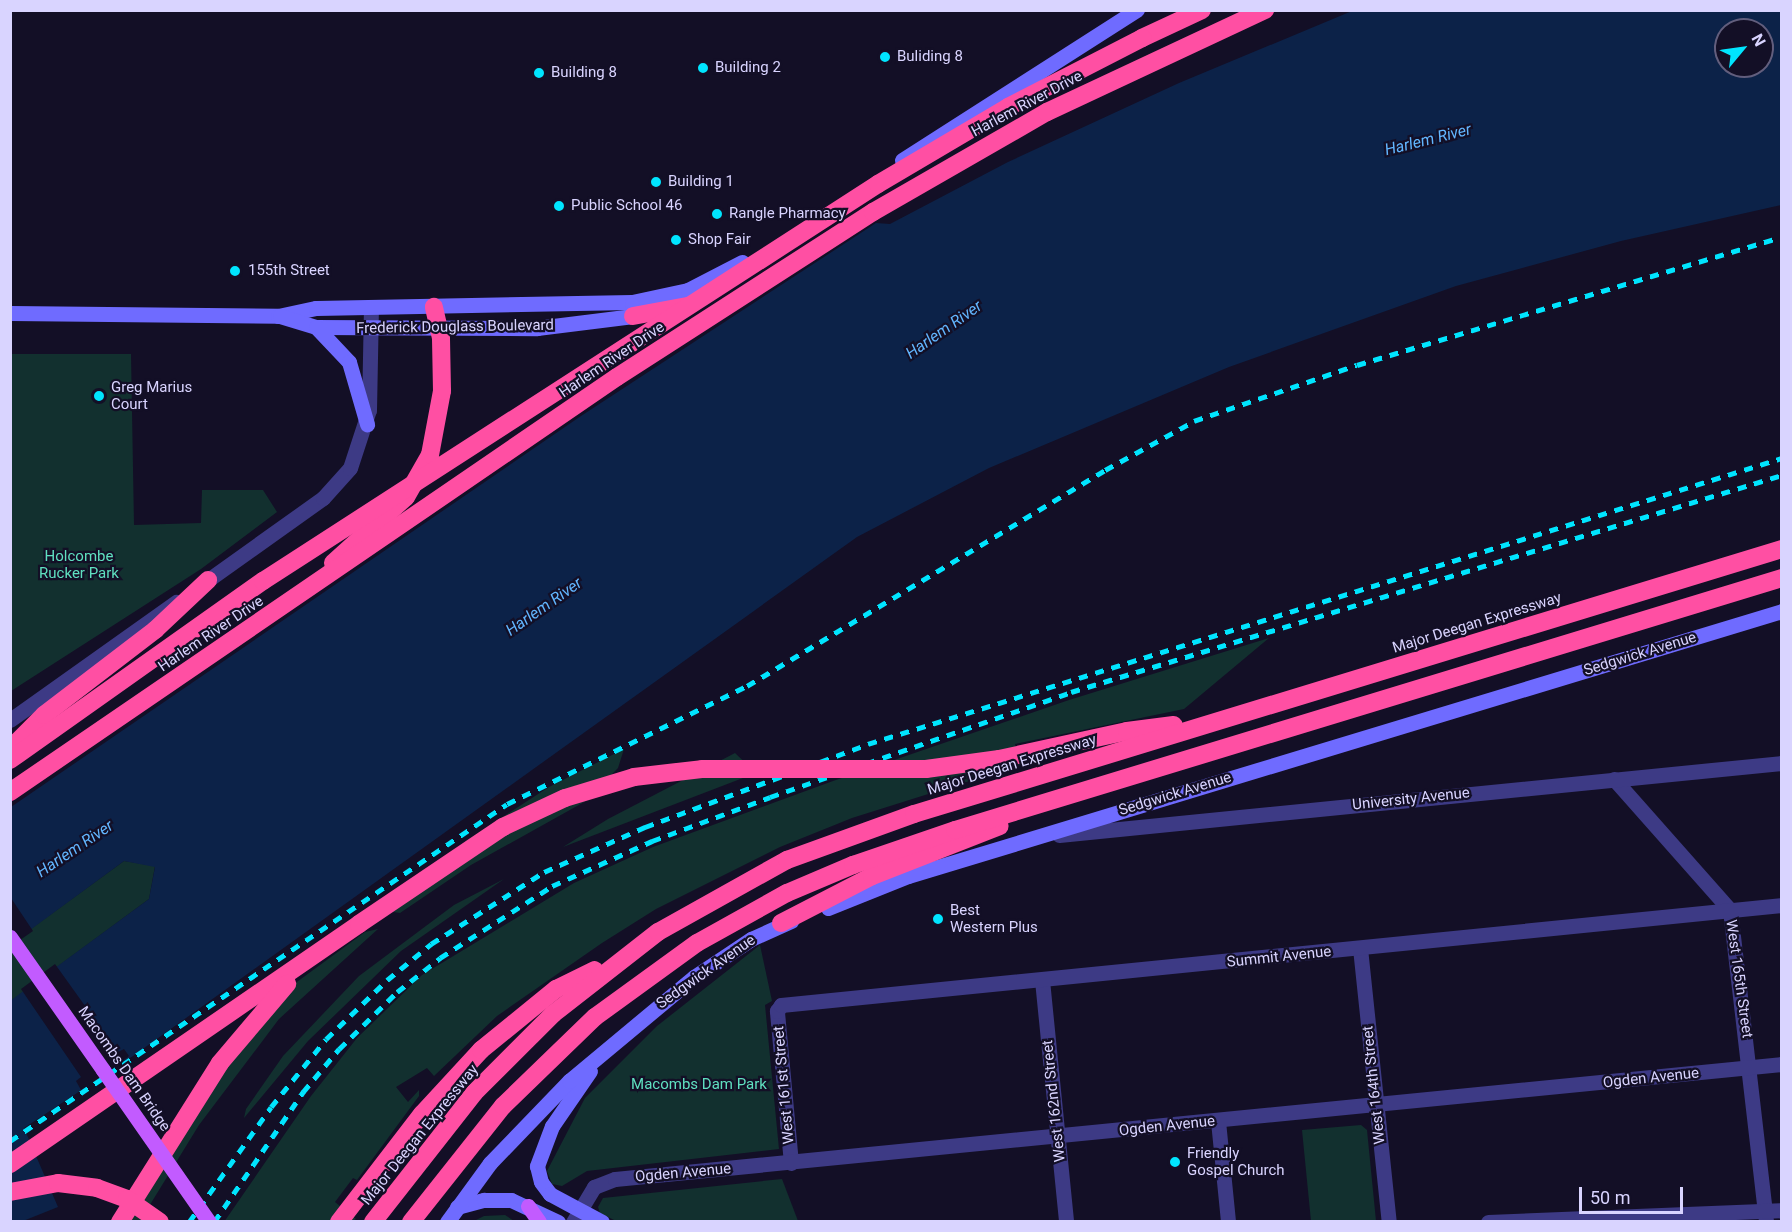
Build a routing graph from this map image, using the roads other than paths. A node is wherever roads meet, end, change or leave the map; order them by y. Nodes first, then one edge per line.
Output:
1 (1137, 10) edge
2 (1202, 10) edge
3 (1265, 10) edge
4 (743, 294) junction
5 (565, 304) junction
6 (434, 307) junction
7 (492, 307) junction
8 (371, 308) junction
9 (632, 309) junction
10 (10, 313) edge
11 (278, 316) junction
12 (567, 325) junction
13 (316, 327) junction
14 (371, 328) junction
15 (493, 328) junction
16 (440, 329) junction
17 (367, 424) junction
18 (1782, 549) edge
19 (1782, 578) edge
20 (208, 580) junction
21 (304, 592) junction
22 (1782, 611) edge
23 (1227, 719) junction
24 (10, 720) edge
25 (10, 749) edge
26 (10, 760) edge
27 (1782, 763) edge
28 (1614, 779) junction
29 (10, 792) edge
30 (1067, 796) junction
31 (1041, 837) junction
32 (1782, 905) edge
33 (1730, 910) junction
34 (781, 923) junction
35 (10, 937) edge
36 (1360, 948) junction
37 (323, 950) junction
38 (624, 957) junction
39 (1042, 980) junction
40 (777, 1007) joint
41 (604, 1052) junction
42 (1782, 1064) edge
43 (1750, 1067) junction
44 (1376, 1105) junction
45 (1218, 1121) junction
46 (1057, 1137) junction
47 (791, 1163) junction
48 (10, 1164) edge
49 (10, 1192) edge
50 (528, 1206) junction
51 (457, 1207) junction
52 (1782, 1210) edge
53 (576, 1216) edge
54 (1765, 1216) edge
55 (120, 1221) edge
56 (160, 1221) edge
57 (209, 1221) edge
58 (339, 1221) edge
59 (373, 1221) edge
60 (411, 1221) edge
61 (447, 1221) edge
62 (538, 1221) edge
63 (558, 1221) edge
64 (602, 1221) edge
65 (1066, 1221) edge
66 (1228, 1221) edge
67 (1389, 1221) edge
68 (1488, 1221) edge

1 - 9 main road, Harlem River Drive
2 - 26 highway, Harlem River Drive, bridge
3 - 4 highway, Harlem River Drive
4 - 9 highway
4 - 21 highway, Harlem River Drive
5 - 7 main road, Frederick Douglass Boulevard
5 - 9 main road, Frederick Douglass Boulevard
5 - 12 main road
6 - 7 main road, Frederick Douglass Boulevard
6 - 8 main road, Frederick Douglass Boulevard
6 - 16 highway
7 - 15 main road
8 - 11 main road, Frederick Douglass Boulevard
8 - 14 street
9 - 12 main road, Frederick Douglass Boulevard
10 - 11 main road, Frederick Douglass Boulevard
11 - 13 main road, Frederick Douglass Boulevard
12 - 15 main road, Frederick Douglass Boulevard
13 - 14 main road, Frederick Douglass Boulevard
13 - 17 main road
14 - 16 main road, Frederick Douglass Boulevard
14 - 17 street
15 - 16 main road, Frederick Douglass Boulevard
16 - 21 highway
17 - 20 street
18 - 23 highway, Major Deegan Expressway
19 - 30 highway
20 - 24 street
20 - 25 highway
21 - 29 highway, Harlem River Drive
22 - 31 main road, Sedgwick Avenue
23 - 37 highway, bridge
23 - 38 highway, Major Deegan Expressway
27 - 28 street, University Avenue
28 - 31 street, University Avenue
28 - 33 street, West 165th Street
30 - 34 highway
30 - 60 highway
31 - 34 main road, Sedgwick Avenue
32 - 33 street, Summit Avenue
33 - 36 street, Summit Avenue
33 - 43 street, West 165th Street
34 - 41 main road, Sedgwick Avenue
35 - 57 main road, Macombs Dam Bridge, bridge
36 - 39 street, Summit Avenue
36 - 44 street, West 164th Street
37 - 48 highway
37 - 55 highway
38 - 58 highway
38 - 59 highway, Major Deegan Expressway
39 - 40 street, Summit Avenue
39 - 46 street, West 162nd Street
40 - 47 street, West 161st Street
41 - 51 main road
41 - 53 main road
42 - 43 street, Ogden Avenue
43 - 44 street, Ogden Avenue
43 - 54 street, West 165th Street
44 - 45 street, Ogden Avenue
44 - 67 street, West 164th Street
45 - 46 street, Ogden Avenue
45 - 66 street
46 - 47 street, Ogden Avenue
46 - 65 street, West 162nd Street
47 - 53 street, Ogden Avenue
49 - 56 highway, bridge
50 - 51 main road
50 - 62 main road
50 - 63 main road
51 - 61 main road
52 - 54 street
53 - 64 main road
54 - 68 street

